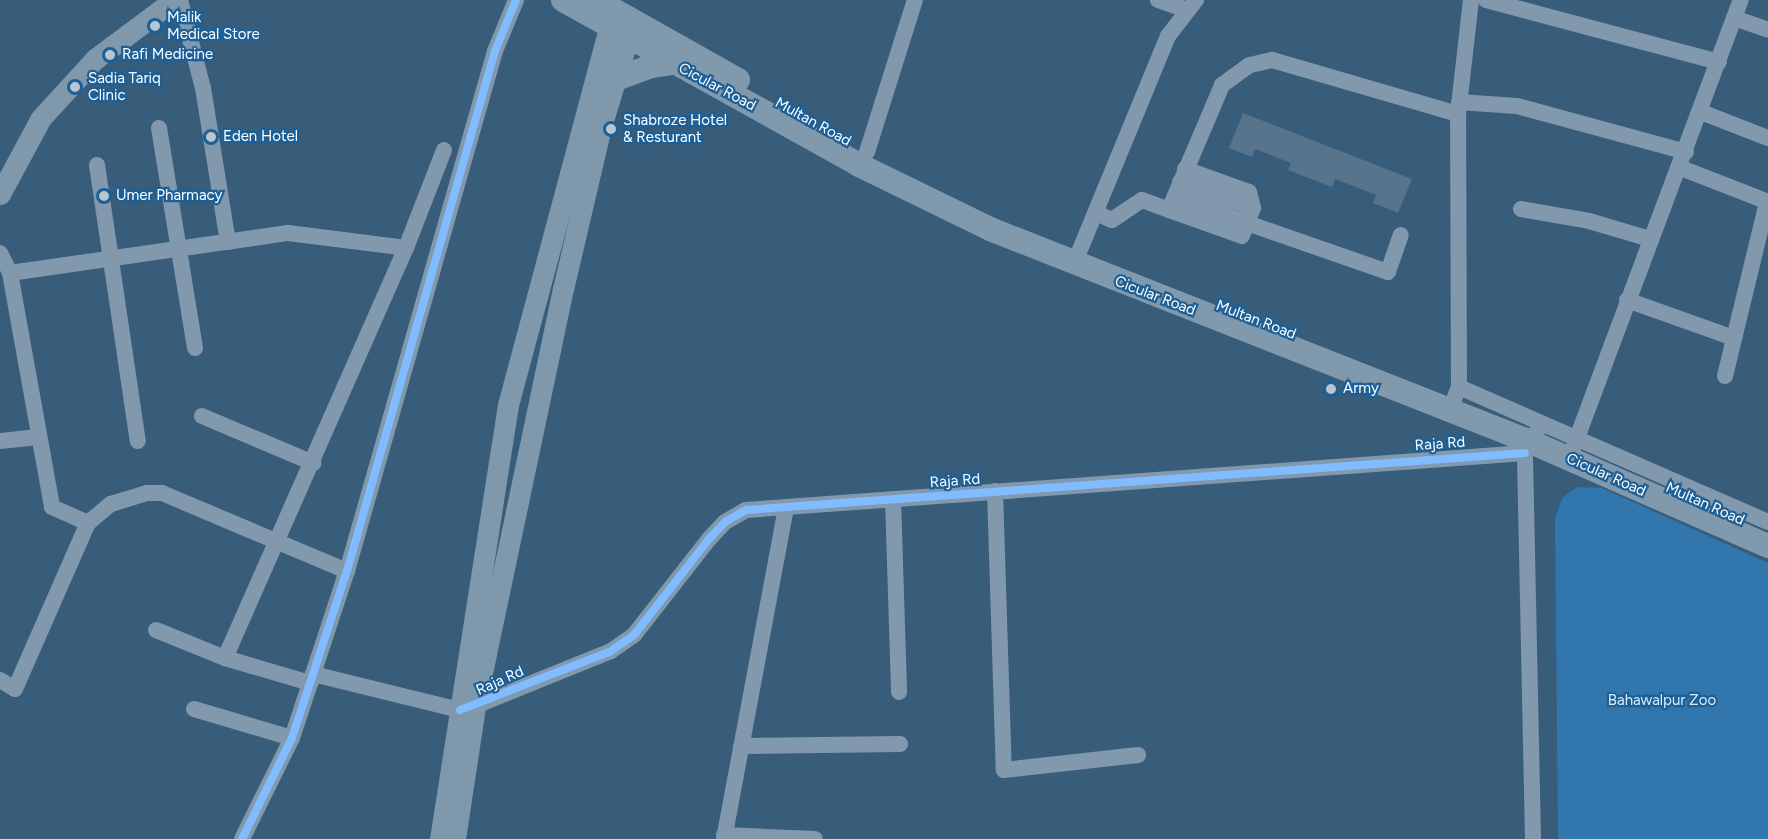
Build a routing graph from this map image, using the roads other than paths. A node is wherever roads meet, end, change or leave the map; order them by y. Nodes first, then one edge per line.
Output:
1 (174, 0) edge
2 (180, 0) edge
3 (516, 0) edge
4 (563, 0) edge
5 (596, 0) edge
6 (915, 0) edge
7 (1158, 0) edge
8 (1471, 0) edge
9 (1486, 0) edge
10 (1741, 0) edge
11 (1191, 5) edge
12 (1734, 18) junction
13 (620, 19) edge
14 (1768, 30) edge
15 (1719, 62) junction
16 (673, 63) junction
17 (616, 79) junction
18 (1459, 108) junction
19 (1701, 112) junction
20 (159, 128) dead end
21 (1768, 138) edge
22 (444, 150) dead end
23 (863, 159) junction
24 (1684, 160) junction
25 (97, 165) dead end
26 (1177, 189) junction
27 (0, 194) edge
28 (1768, 202) edge
29 (1521, 209) dead end
30 (1096, 213) junction
31 (1250, 215) junction
32 (1401, 235) dead end
33 (1650, 239) junction
34 (228, 242) junction
35 (406, 248) junction
36 (178, 249) junction
37 (1079, 252) junction
38 (0, 253) edge
39 (113, 258) junction
40 (10, 273) junction
41 (1627, 300) junction
42 (1734, 338) junction
43 (195, 348) dead end
44 (1725, 376) dead end
45 (1455, 398) junction
46 (202, 416) dead end
47 (39, 437) junction
48 (0, 441) edge
49 (138, 441) dead end
50 (1576, 441) junction
51 (1531, 442) junction
52 (313, 463) junction
53 (995, 491) junction
54 (893, 499) junction
55 (786, 508) junction
56 (1768, 522) edge
57 (88, 523) junction
58 (1768, 532) edge
59 (278, 542) junction
60 (1768, 546) edge
61 (347, 571) junction
62 (156, 630) dead end
63 (225, 658) junction
64 (311, 678) junction
65 (0, 680) edge
66 (899, 692) dead end
67 (468, 708) junction
68 (194, 709) dead end
69 (292, 738) junction
70 (900, 744) dead end
71 (741, 746) junction
72 (1138, 755) dead end
73 (724, 837) edge
74 (242, 839) edge
75 (440, 839) edge
76 (455, 839) edge
77 (815, 839) edge
78 (1533, 839) edge

1 - 27 main road
2 - 34 street
3 - 61 street
4 - 13 highway, Cicular Road
5 - 13 highway, Multan Road
6 - 23 street
7 - 11 street
8 - 18 street
9 - 15 street
10 - 12 street
11 - 30 street
12 - 14 street
12 - 15 street
13 - 16 highway, Cicular Road
13 - 17 main road
13 - 23 highway, Multan Road
13 - 67 main road
15 - 19 street
16 - 17 highway
16 - 23 highway, Cicular Road
17 - 67 main road
18 - 24 street
18 - 26 street
18 - 45 street
19 - 21 street
19 - 24 street
20 - 36 street
22 - 35 street
23 - 37 highway, Multan Road
23 - 45 highway, Cicular Road
24 - 28 street
24 - 33 street
25 - 39 street
26 - 30 street
26 - 31 street
26 - 31 street
28 - 42 street
29 - 33 street
30 - 37 street
31 - 32 street
33 - 41 street
34 - 35 street
34 - 36 street
35 - 52 street
36 - 39 street
36 - 43 street
37 - 45 highway, Multan Road
38 - 40 street
39 - 40 street
39 - 49 street
40 - 47 street
41 - 42 street
41 - 50 street
42 - 44 street
45 - 50 street
45 - 51 highway, Cicular Road
46 - 52 street
47 - 48 street
47 - 57 street
50 - 51 highway, Multan Road
50 - 56 street
50 - 58 highway, Multan Road
51 - 53 street, Raja Rd
51 - 60 highway, Cicular Road
51 - 78 street
52 - 59 street
53 - 54 street, Raja Rd
53 - 72 street
54 - 55 street, Raja Rd
54 - 66 street
55 - 67 street, Raja Rd
55 - 71 street
57 - 59 street
57 - 65 street
59 - 61 street
59 - 63 street
61 - 64 street
62 - 63 street
63 - 64 street
64 - 67 street
64 - 69 street
67 - 75 main road
67 - 76 main road
68 - 69 street
69 - 74 street
70 - 71 street
71 - 73 street
73 - 77 street

